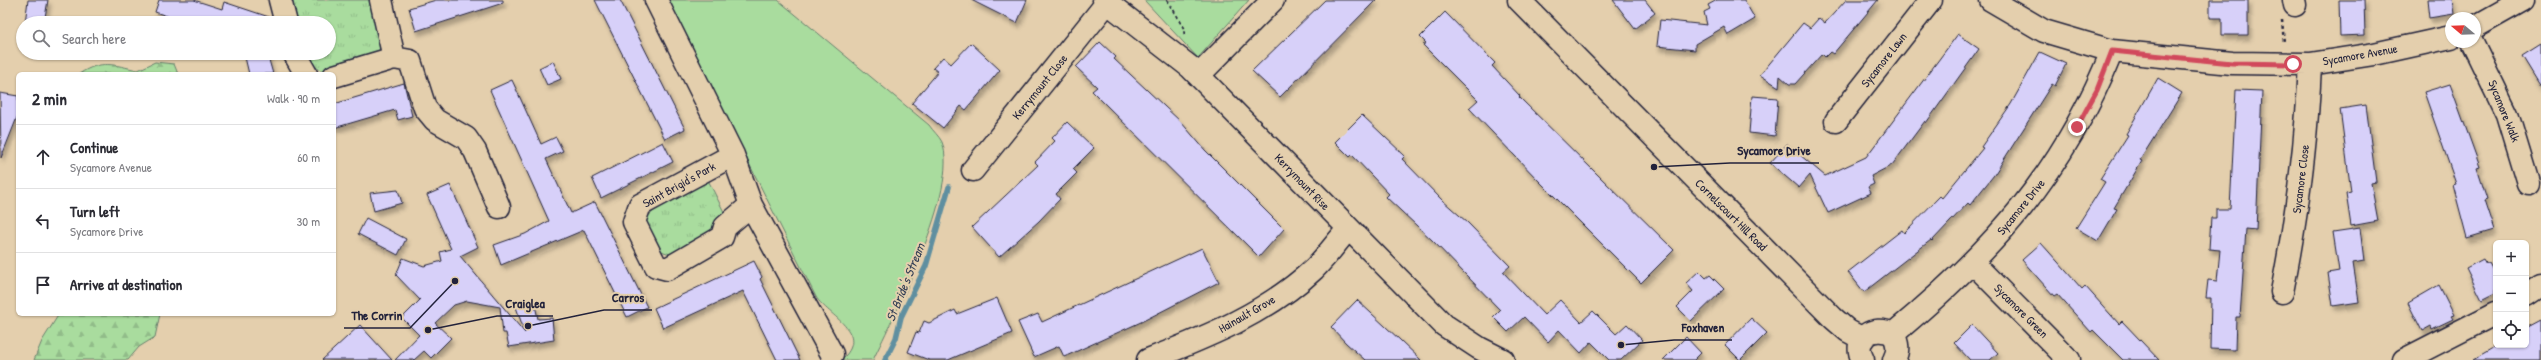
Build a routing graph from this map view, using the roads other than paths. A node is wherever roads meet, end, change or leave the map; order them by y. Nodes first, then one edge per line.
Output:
1 (280, 0) edge
2 (381, 0) edge
3 (656, 0) edge
4 (1273, 0) edge
5 (1519, 0) edge
6 (1931, 0) edge
7 (1991, 0) edge
8 (2523, 0) edge
9 (1105, 2) edge
10 (284, 16) edge
11 (2481, 24) edge
12 (2445, 38) edge
13 (2475, 48) edge
14 (2112, 51) junction
15 (399, 58) junction
16 (298, 60) edge
17 (2310, 64) junction
18 (305, 72) edge
19 (336, 75) edge
20 (1199, 76) junction
21 (1836, 121) dead end
22 (733, 155) junction
23 (973, 170) dead end
24 (2528, 184) dead end
25 (751, 205) junction
26 (499, 207) dead end
27 (1348, 229) junction
28 (1973, 263) junction
29 (2541, 285) edge
30 (2282, 292) dead end
31 (2529, 293) edge
32 (2493, 315) edge
33 (1893, 334) junction
34 (1863, 349) edge
35 (832, 354) dead end
36 (1148, 360) edge
37 (1503, 360) edge
38 (1894, 360) edge
39 (2069, 360) edge
40 (2404, 360) edge

1 - 10 street
2 - 15 street
3 - 22 street
4 - 20 street
5 - 34 street, Cornelscourt Hill Road
6 - 21 street, Sycamore Lawn
7 - 14 street, Sycamore Avenue
8 - 11 street
9 - 20 street, Kerrymount Rise
9 - 23 street, Kerrymount Close
12 - 17 street, Sycamore Avenue
13 - 24 street, Sycamore Walk
14 - 17 street, Sycamore Avenue
14 - 28 street, Sycamore Drive
15 - 19 street
15 - 26 street
16 - 18 street
17 - 30 street, Sycamore Close
20 - 27 street, Kerrymount Rise
22 - 25 street
22 - 25 street, Saint Brigid's Park
25 - 35 street
27 - 36 street, Hainault Grove
27 - 37 street, Kerrymount Rise
28 - 33 street, Sycamore Drive
28 - 39 street, Sycamore Green
29 - 31 street
32 - 40 street
33 - 34 street, Cornelscourt Hill Road
33 - 38 street

